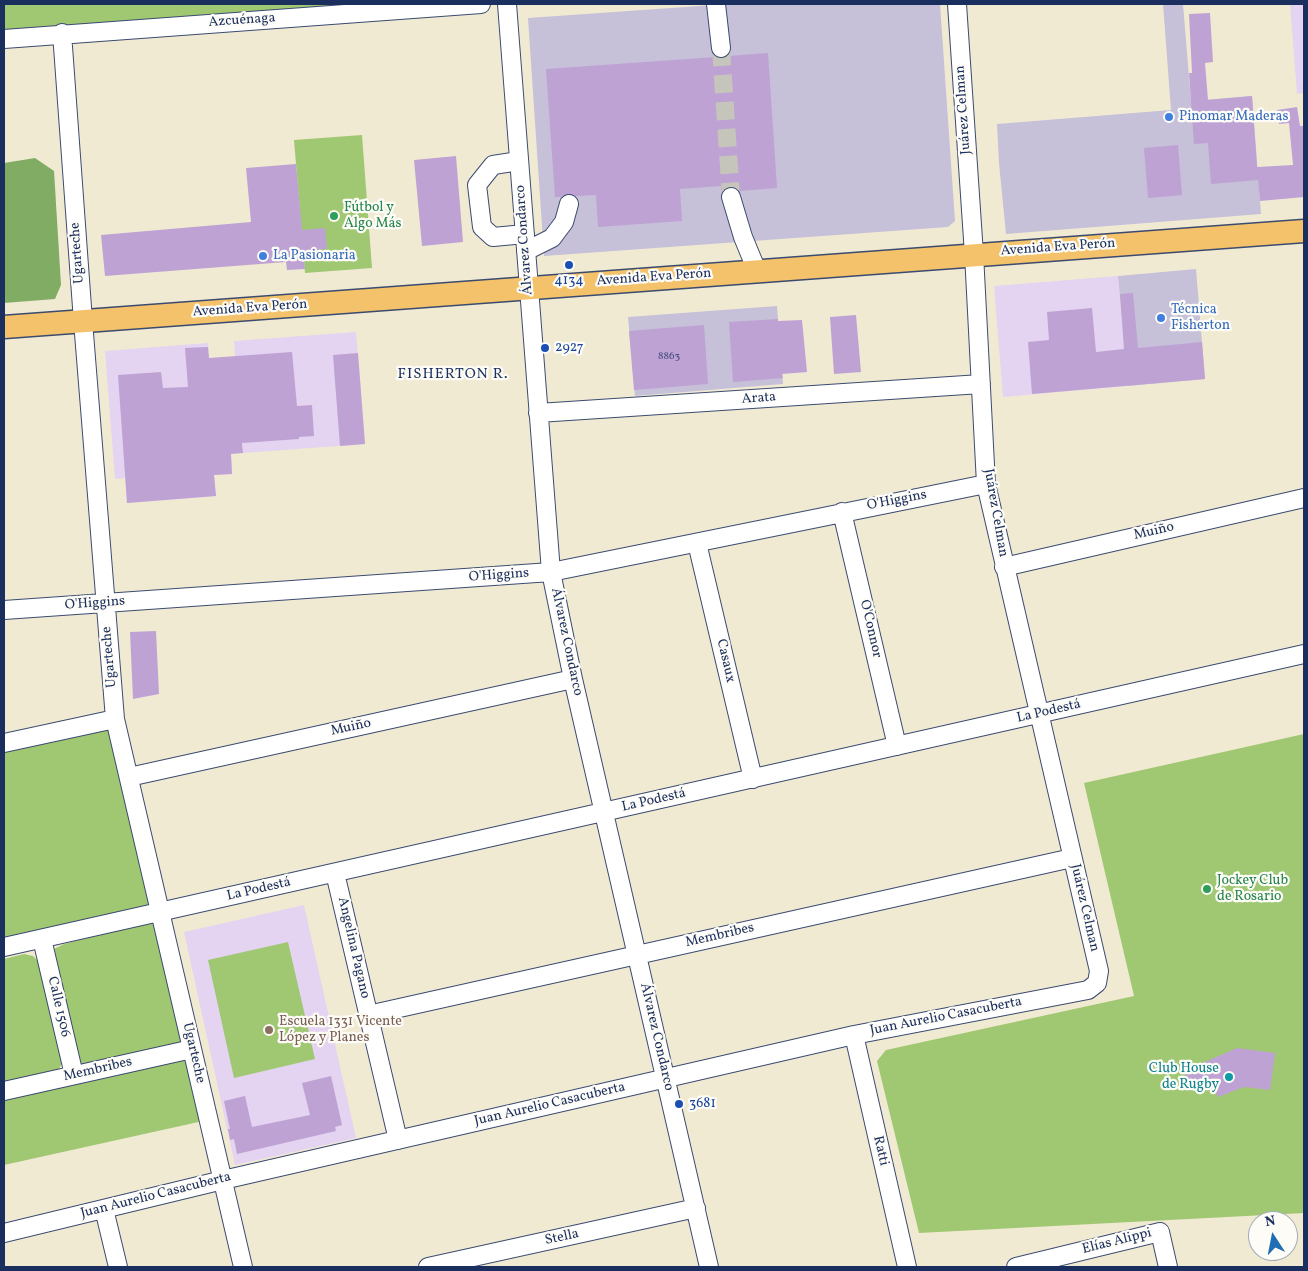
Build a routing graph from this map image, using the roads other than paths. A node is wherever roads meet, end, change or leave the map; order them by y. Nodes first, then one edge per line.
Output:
1 (481, 4) edge
2 (507, 4) edge
3 (716, 4) edge
4 (957, 4) edge
5 (62, 33) junction
6 (4, 39) edge
7 (721, 48) tunnel mouth
8 (519, 161) junction
9 (730, 197) tunnel mouth
10 (569, 204) dead end
11 (1304, 231) edge
12 (525, 243) junction
13 (974, 254) junction
14 (757, 271) junction
15 (528, 288) junction
16 (83, 322) junction
17 (4, 327) edge
18 (981, 384) junction
19 (538, 414) junction
20 (986, 484) junction
21 (1304, 498) edge
22 (842, 512) junction
23 (697, 543) junction
24 (1004, 567) junction
25 (551, 572) junction
26 (106, 604) junction
27 (4, 610) edge
28 (1304, 654) edge
29 (573, 679) junction
30 (1040, 714) junction
31 (115, 719) junction
32 (4, 743) edge
33 (897, 746) junction
34 (129, 777) junction
35 (753, 778) junction
36 (604, 812) junction
37 (1072, 858) junction
38 (335, 873) junction
39 (161, 912) junction
40 (42, 939) junction
41 (4, 947) edge
42 (637, 955) junction
43 (1097, 983) joint
44 (368, 1015) junction
45 (854, 1035) junction
46 (192, 1049) junction
47 (74, 1076) junction
48 (666, 1078) junction
49 (4, 1092) edge
50 (398, 1140) junction
51 (223, 1180) junction
52 (696, 1208) junction
53 (104, 1209) junction
54 (4, 1233) edge
55 (118, 1267) edge
56 (243, 1267) edge
57 (428, 1267) edge
58 (709, 1267) edge
59 (907, 1267) edge
60 (1016, 1267) edge
61 (1168, 1267) edge

1 - 5 street, Azcuénaga
2 - 8 street, Álvarez Condarco
3 - 7 street
4 - 13 street, Juárez Celman
5 - 6 street, Azcuénaga
5 - 16 street, Ugarteche
8 - 12 street, Álvarez Condarco
8 - 12 street
9 - 14 street
10 - 12 street
11 - 13 main road, Avenida Eva Perón
12 - 15 street, Álvarez Condarco
13 - 14 main road, Avenida Eva Perón
13 - 18 street, Juárez Celman
14 - 15 main road, Avenida Eva Perón
15 - 16 main road, Avenida Eva Perón
15 - 19 street, Álvarez Condarco
16 - 17 main road, Avenida Eva Perón
16 - 26 street, Ugarteche
18 - 19 street, Arata
18 - 20 street, Juárez Celman
19 - 25 street, Álvarez Condarco
20 - 22 street, O'Higgins
20 - 24 street, Juárez Celman
21 - 24 street, Muiño
22 - 23 street, O'Higgins
22 - 33 street, O'Connor
23 - 25 street, O'Higgins
23 - 35 street, Casaux
24 - 30 street, Juárez Celman
25 - 26 street, O'Higgins
25 - 29 street, Álvarez Condarco
26 - 27 street, O'Higgins
26 - 31 street, Ugarteche
28 - 30 street, La Podestá
29 - 34 street, Muiño
29 - 36 street, Álvarez Condarco
30 - 33 street, La Podestá
30 - 37 street, Juárez Celman
31 - 32 street
31 - 34 street, Ugarteche
33 - 35 street, La Podestá
34 - 39 street, Ugarteche
35 - 36 street, La Podestá
36 - 38 street, La Podestá
36 - 42 street, Álvarez Condarco
37 - 42 street, Membribes
37 - 43 street, Juárez Celman
38 - 39 street, La Podestá
38 - 44 street, Angelina Pagano
39 - 40 street, La Podestá
39 - 46 street, Ugarteche
40 - 41 street, La Podestá
40 - 47 street, Calle 1506
42 - 44 street, Membribes
42 - 48 street, Álvarez Condarco
43 - 45 street, Juan Aurelio Casacuberta
44 - 50 street, Angelina Pagano
45 - 48 street, Juan Aurelio Casacuberta
45 - 59 street, Ratti
46 - 47 street, Membribes
46 - 51 street, Ugarteche
47 - 49 street, Membribes
48 - 50 street, Juan Aurelio Casacuberta
48 - 52 street, Álvarez Condarco
50 - 51 street, Juan Aurelio Casacuberta
51 - 53 street, Juan Aurelio Casacuberta
51 - 56 street, Ugarteche
52 - 57 street, Stella
52 - 58 street, Álvarez Condarco
53 - 54 street, Juan Aurelio Casacuberta
53 - 55 street
60 - 61 street, Elías Alippi

